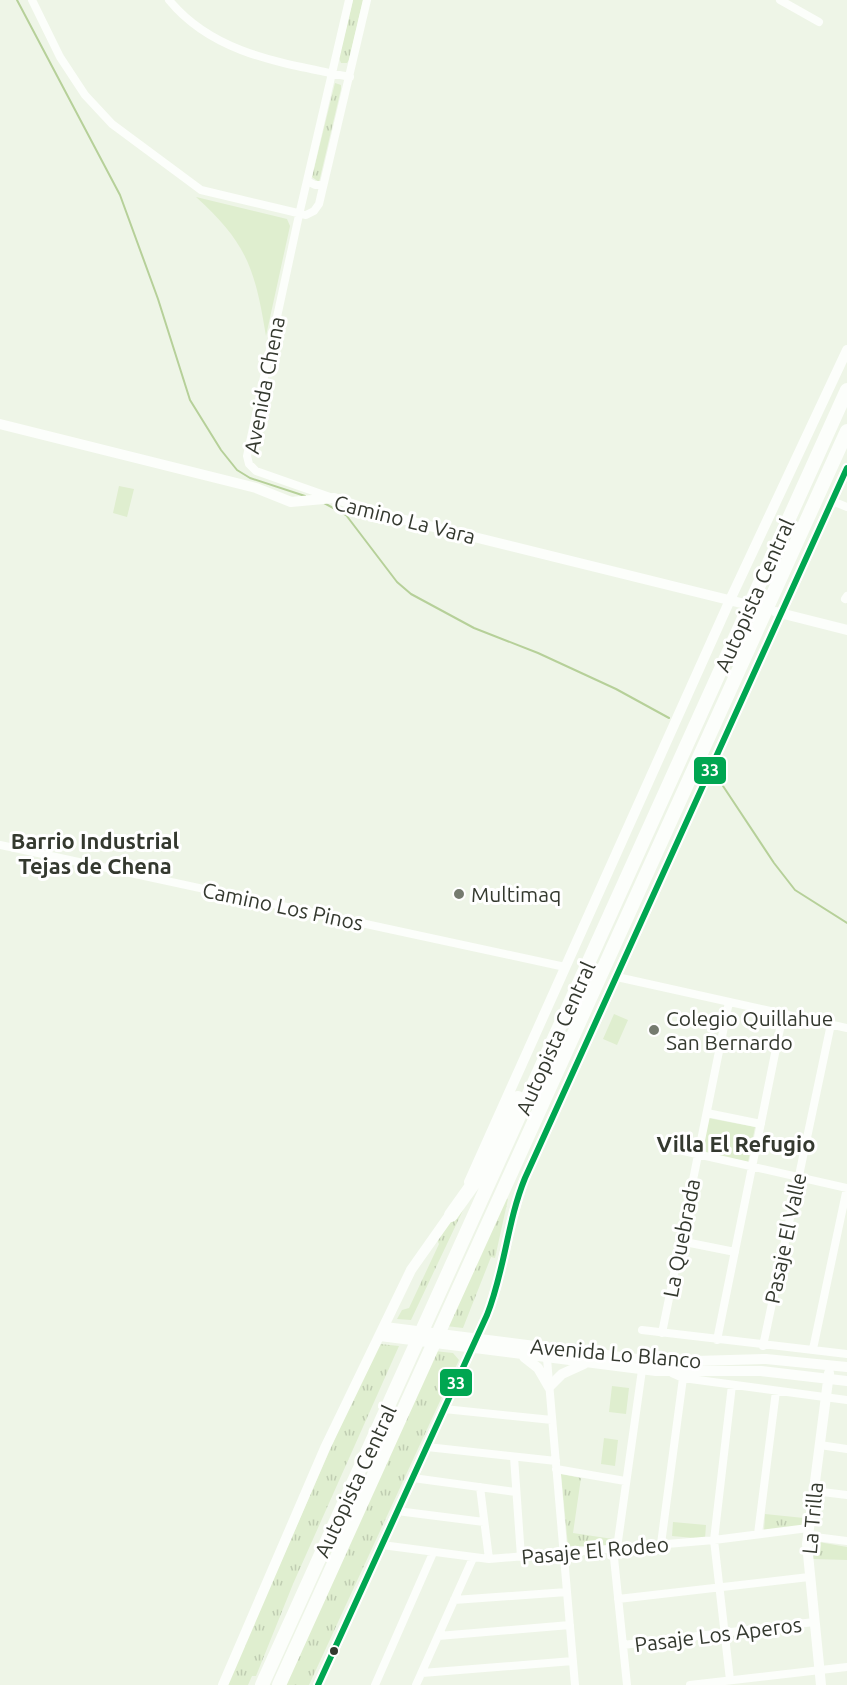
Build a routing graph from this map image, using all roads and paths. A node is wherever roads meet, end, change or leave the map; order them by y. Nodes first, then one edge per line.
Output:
1 (32, 0) edge
2 (169, 0) edge
3 (349, 0) edge
4 (368, 0) edge
5 (780, 0) edge
6 (796, 4) edge
7 (819, 22) dead end
8 (331, 73) junction
9 (350, 77) junction
10 (306, 181) junction
11 (323, 185) junction
12 (299, 214) junction
13 (847, 350) edge
14 (847, 390) edge
15 (0, 424) edge
16 (847, 431) edge
17 (847, 468) edge
18 (330, 499) junction
19 (832, 501) junction
20 (847, 507) edge
21 (791, 590) junction
22 (729, 600) junction
23 (741, 603) dead end
24 (778, 613) junction
25 (804, 620) junction
26 (847, 630) edge
27 (0, 845) edge
28 (565, 967) junction
29 (617, 977) junction
30 (729, 1002) junction
31 (783, 1014) junction
32 (831, 1024) junction
33 (847, 1028) edge
34 (555, 1037) junction
35 (706, 1113) junction
36 (761, 1124) junction
37 (679, 1150) dead end
38 (698, 1155) junction
39 (752, 1167) junction
40 (798, 1177) junction
41 (847, 1188) edge
42 (451, 1215) junction
43 (680, 1241) junction
44 (735, 1252) junction
45 (642, 1330) dead end
46 (386, 1332) junction
47 (662, 1333) junction
48 (717, 1340) junction
49 (474, 1344) junction
50 (763, 1346) junction
51 (540, 1347) junction
52 (813, 1349) junction
53 (832, 1352) junction
54 (847, 1354) edge
55 (521, 1356) junction
56 (547, 1359) junction
57 (587, 1364) junction
58 (830, 1365) junction
59 (847, 1367) edge
60 (642, 1370) junction
61 (672, 1373) junction
62 (682, 1378) junction
63 (829, 1378) junction
64 (847, 1381) edge
65 (732, 1385) junction
66 (549, 1387) junction
67 (776, 1391) junction
68 (826, 1397) junction
69 (847, 1400) edge
70 (444, 1408) junction
71 (552, 1420) junction
72 (820, 1445) junction
73 (427, 1447) junction
74 (847, 1449) edge
75 (514, 1457) junction
76 (556, 1465) junction
77 (413, 1478) junction
78 (626, 1480) junction
79 (480, 1487) junction
80 (516, 1491) junction
81 (814, 1491) junction
82 (847, 1495) edge
83 (397, 1511) junction
84 (484, 1522) junction
85 (808, 1532) junction
86 (758, 1534) junction
87 (714, 1540) junction
88 (847, 1541) edge
89 (662, 1544) junction
90 (382, 1545) junction
91 (615, 1548) junction
92 (563, 1552) junction
93 (433, 1553) junction
94 (521, 1557) junction
95 (473, 1558) junction
96 (489, 1559) junction
97 (809, 1577) junction
98 (719, 1587) junction
99 (567, 1592) junction
100 (618, 1599) junction
101 (454, 1600) junction
102 (814, 1622) junction
103 (570, 1625) junction
104 (724, 1633) junction
105 (438, 1636) junction
106 (623, 1645) junction
107 (573, 1661) junction
108 (847, 1667) edge
109 (820, 1670) junction
110 (422, 1673) junction
111 (730, 1680) junction
112 (323, 1683) edge
113 (223, 1685) edge
114 (262, 1685) edge
115 (279, 1685) edge
116 (375, 1685) edge
117 (416, 1685) edge
118 (575, 1685) edge
119 (627, 1685) edge
120 (690, 1685) edge
121 (821, 1685) edge

1 - 12 street
2 - 8 street
3 - 8 street
4 - 9 street
5 - 6 street
6 - 7 street
8 - 9 street
8 - 10 street
9 - 11 street
10 - 11 street
10 - 12 street
11 - 12 street
12 - 18 street, Avenida Chena
13 - 22 street
14 - 34 highway, Autopista Central
15 - 18 street, Camino La Vara
16 - 115 highway, Autopista Central
17 - 19 street
18 - 22 street, Camino La Vara
19 - 20 street
19 - 21 street
21 - 24 street
21 - 25 street
22 - 23 street, Camino La Vara
22 - 28 street
24 - 25 street
24 - 29 street
25 - 26 street
27 - 28 street, Camino Los Pinos
28 - 42 street
29 - 30 street
29 - 49 street
30 - 31 street
30 - 35 street, La Quebrada
31 - 32 street
31 - 36 street
32 - 33 street
32 - 40 street, Pasaje El Valle
34 - 42 highway
34 - 114 highway, Autopista Central
35 - 36 street
35 - 38 street, La Quebrada
36 - 39 street
37 - 38 street
38 - 39 street
38 - 43 street, La Quebrada
39 - 40 street
39 - 44 street
40 - 41 street
40 - 50 street, Pasaje El Valle
41 - 52 street
42 - 46 street
43 - 44 street
43 - 47 street, La Quebrada
44 - 48 street
45 - 47 street, Avenida Lo Blanco
46 - 49 street, Avenida Lo Blanco
46 - 113 street
47 - 48 street, Avenida Lo Blanco
48 - 50 street, Avenida Lo Blanco
49 - 51 street, Avenida Lo Blanco
49 - 55 street, Avenida Lo Blanco
49 - 70 street
50 - 52 street, Avenida Lo Blanco
51 - 56 street
51 - 58 street, Avenida Lo Blanco
52 - 53 street, Avenida Lo Blanco
53 - 54 street, Avenida Lo Blanco
53 - 58 street, La Trilla
55 - 56 street, Avenida Lo Blanco
55 - 66 street
56 - 57 street, Avenida Lo Blanco
56 - 66 street
57 - 60 street, Avenida Lo Blanco
57 - 66 street
58 - 59 street, Avenida Lo Blanco
58 - 63 street, La Trilla
60 - 61 street, Avenida Lo Blanco
60 - 78 street
61 - 62 street, Avenida Lo Blanco
61 - 63 street, Avenida Lo Blanco
62 - 65 street, Avenida Lo Blanco
62 - 89 street
63 - 64 street, Avenida Lo Blanco
63 - 68 street, La Trilla
65 - 67 street, Avenida Lo Blanco
65 - 87 street
66 - 71 street
67 - 68 street, Avenida Lo Blanco
67 - 86 street
68 - 69 street, Avenida Lo Blanco
68 - 72 street, La Trilla
70 - 71 street
70 - 73 street
71 - 76 street
72 - 74 street
72 - 81 street, La Trilla
73 - 75 street
73 - 77 street
75 - 76 street
75 - 80 street
76 - 78 street
76 - 92 street
77 - 79 street
77 - 83 street
78 - 91 street
79 - 80 street
79 - 84 street
80 - 94 street
81 - 82 street
81 - 85 street, La Trilla
83 - 84 street
83 - 90 street
84 - 96 street
85 - 86 street, Pasaje El Rodeo
85 - 88 street, Pasaje El Rodeo
85 - 97 street, La Trilla
86 - 87 street, Pasaje El Rodeo
87 - 89 street, Pasaje El Rodeo
87 - 98 street
89 - 91 street, Pasaje El Rodeo
90 - 93 street, Pasaje El Rodeo
90 - 112 street
91 - 92 street, Pasaje El Rodeo
91 - 100 street
92 - 94 street, Pasaje El Rodeo
92 - 99 street
93 - 95 street, Pasaje El Rodeo
93 - 116 street
94 - 96 street, Pasaje El Rodeo
95 - 96 street, Pasaje El Rodeo
95 - 101 street
97 - 98 street
97 - 102 street, La Trilla
98 - 100 street
98 - 104 street
99 - 101 street
99 - 103 street
100 - 106 street
101 - 105 street
102 - 104 street, Pasaje Los Aperos
102 - 109 street, La Trilla
103 - 105 street
103 - 107 street
104 - 106 street, Pasaje Los Aperos
104 - 111 street
105 - 110 street
106 - 119 street
107 - 110 street
107 - 118 street
108 - 109 street
109 - 111 street
109 - 121 street, La Trilla
110 - 117 street
111 - 120 street

